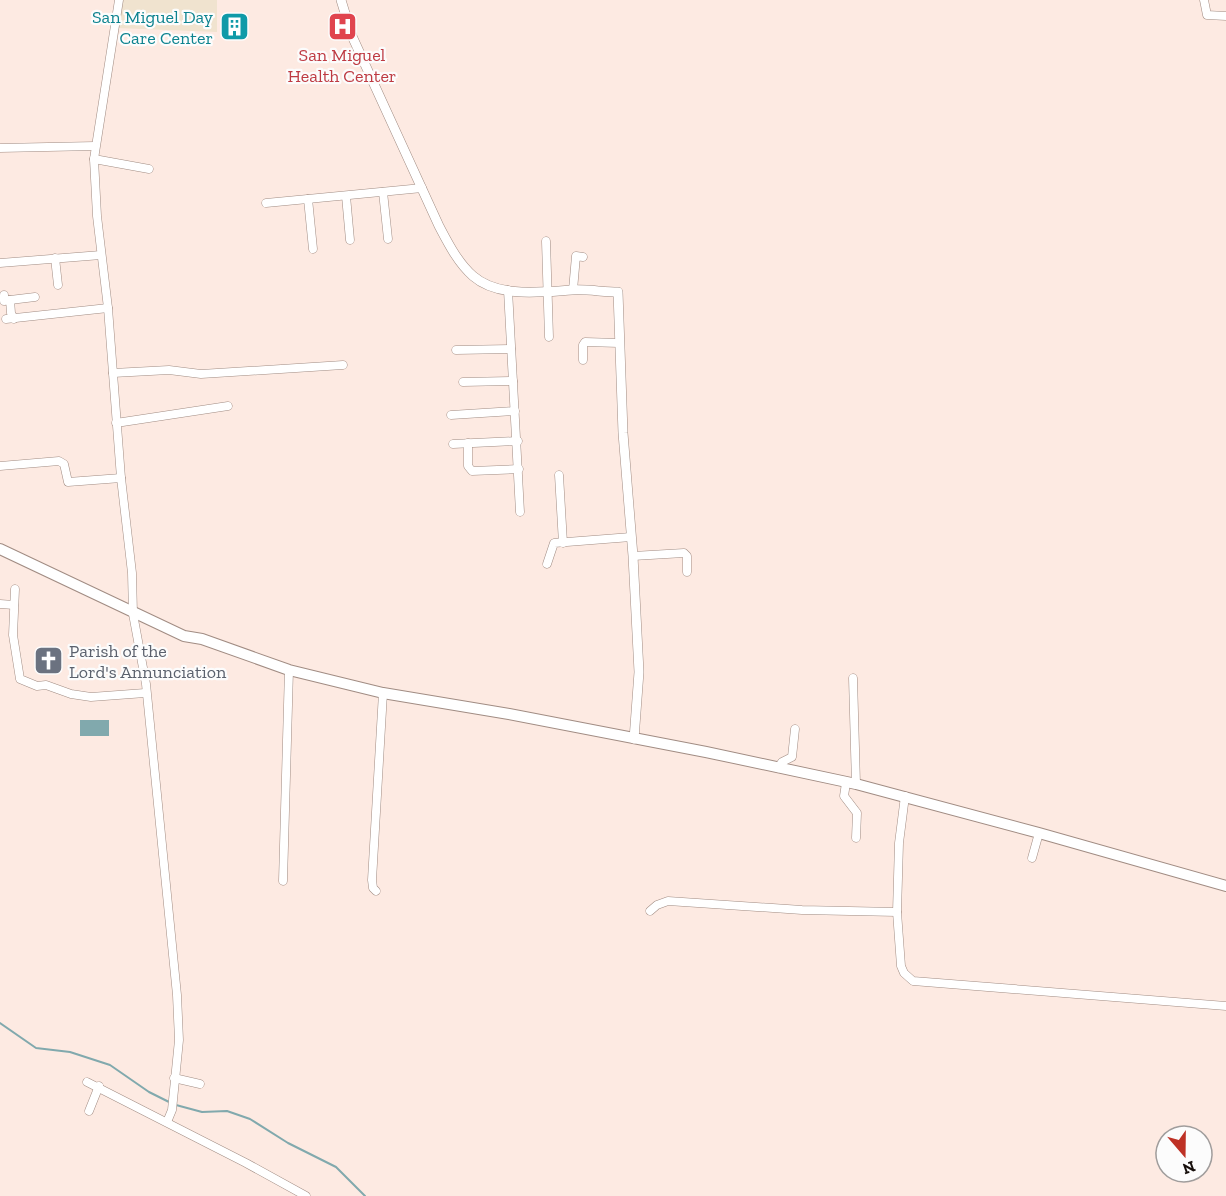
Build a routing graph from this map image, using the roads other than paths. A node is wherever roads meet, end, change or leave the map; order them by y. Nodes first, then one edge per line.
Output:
1 (119, 0) edge
2 (341, 0) edge
3 (1204, 0) edge
4 (1226, 16) edge
5 (95, 146) junction
6 (0, 148) edge
7 (94, 159) junction
8 (149, 169) dead end
9 (422, 188) junction
10 (383, 192) junction
11 (346, 196) junction
12 (309, 199) junction
13 (266, 203) dead end
14 (388, 239) dead end
15 (350, 240) dead end
16 (546, 241) dead end
17 (313, 249) dead end
18 (101, 255) junction
19 (583, 256) dead end
20 (55, 258) junction
21 (0, 263) edge
22 (58, 285) dead end
23 (508, 290) junction
24 (573, 290) junction
25 (548, 292) junction
26 (35, 297) dead end
27 (108, 308) junction
28 (549, 337) dead end
29 (619, 343) junction
30 (512, 349) junction
31 (456, 350) dead end
32 (584, 360) dead end
33 (343, 365) dead end
34 (113, 373) junction
35 (513, 381) junction
36 (463, 382) dead end
37 (228, 406) dead end
38 (515, 411) junction
39 (451, 415) dead end
40 (116, 423) junction
41 (518, 441) junction
42 (468, 443) junction
43 (453, 444) dead end
44 (0, 466) edge
45 (519, 469) junction
46 (559, 475) dead end
47 (121, 478) junction
48 (520, 512) dead end
49 (631, 537) junction
50 (563, 543) junction
51 (0, 549) edge
52 (633, 556) junction
53 (547, 564) dead end
54 (687, 572) dead end
55 (15, 589) dead end
56 (0, 604) edge
57 (14, 605) junction
58 (134, 614) junction
59 (289, 670) junction
60 (853, 678) dead end
61 (146, 693) junction
62 (383, 693) junction
63 (795, 729) dead end
64 (634, 739) junction
65 (778, 768) junction
66 (851, 784) junction
67 (905, 796) junction
68 (1039, 833) junction
69 (856, 838) dead end
70 (1032, 858) dead end
71 (283, 881) dead end
72 (1226, 886) edge
73 (376, 891) dead end
74 (650, 911) dead end
75 (897, 912) junction
76 (1226, 1006) edge
77 (174, 1078) junction
78 (87, 1082) dead end
79 (200, 1084) dead end
80 (99, 1086) junction
81 (88, 1111) dead end
82 (166, 1122) junction
83 (306, 1196) edge

1 - 5 street
2 - 9 street
3 - 4 street
5 - 6 street
5 - 7 street
7 - 8 street
7 - 18 street
9 - 10 street
9 - 23 street
10 - 11 street
10 - 14 street
11 - 12 street
11 - 15 street
12 - 13 street
12 - 17 street
16 - 25 street
18 - 20 street
18 - 27 street
19 - 24 street
20 - 21 street
20 - 22 street
23 - 25 street
23 - 30 street
24 - 25 street
24 - 29 street
25 - 28 street
26 - 27 street
27 - 34 street
29 - 32 street
29 - 49 street
30 - 31 street
30 - 35 street
33 - 34 street
34 - 40 street
35 - 36 street
35 - 38 street
37 - 40 street
38 - 39 street
38 - 41 street
40 - 47 street
41 - 42 street
41 - 45 street
42 - 43 street
42 - 45 street
44 - 47 street
45 - 48 street
46 - 50 street
47 - 58 street
49 - 50 street
49 - 52 street
50 - 53 street
51 - 58 main road
52 - 54 street
52 - 64 street
55 - 57 street
56 - 57 street
57 - 61 street
58 - 59 main road
58 - 61 street
59 - 62 main road
59 - 71 street
60 - 66 street
61 - 77 street
62 - 64 main road
62 - 73 street
63 - 65 street
64 - 65 main road
65 - 66 main road
66 - 67 main road
66 - 69 street
67 - 68 main road
67 - 75 street
68 - 70 street
68 - 72 main road
74 - 75 street
75 - 76 street
77 - 79 street
77 - 82 street
78 - 80 street
80 - 81 street
80 - 82 street
82 - 83 street

